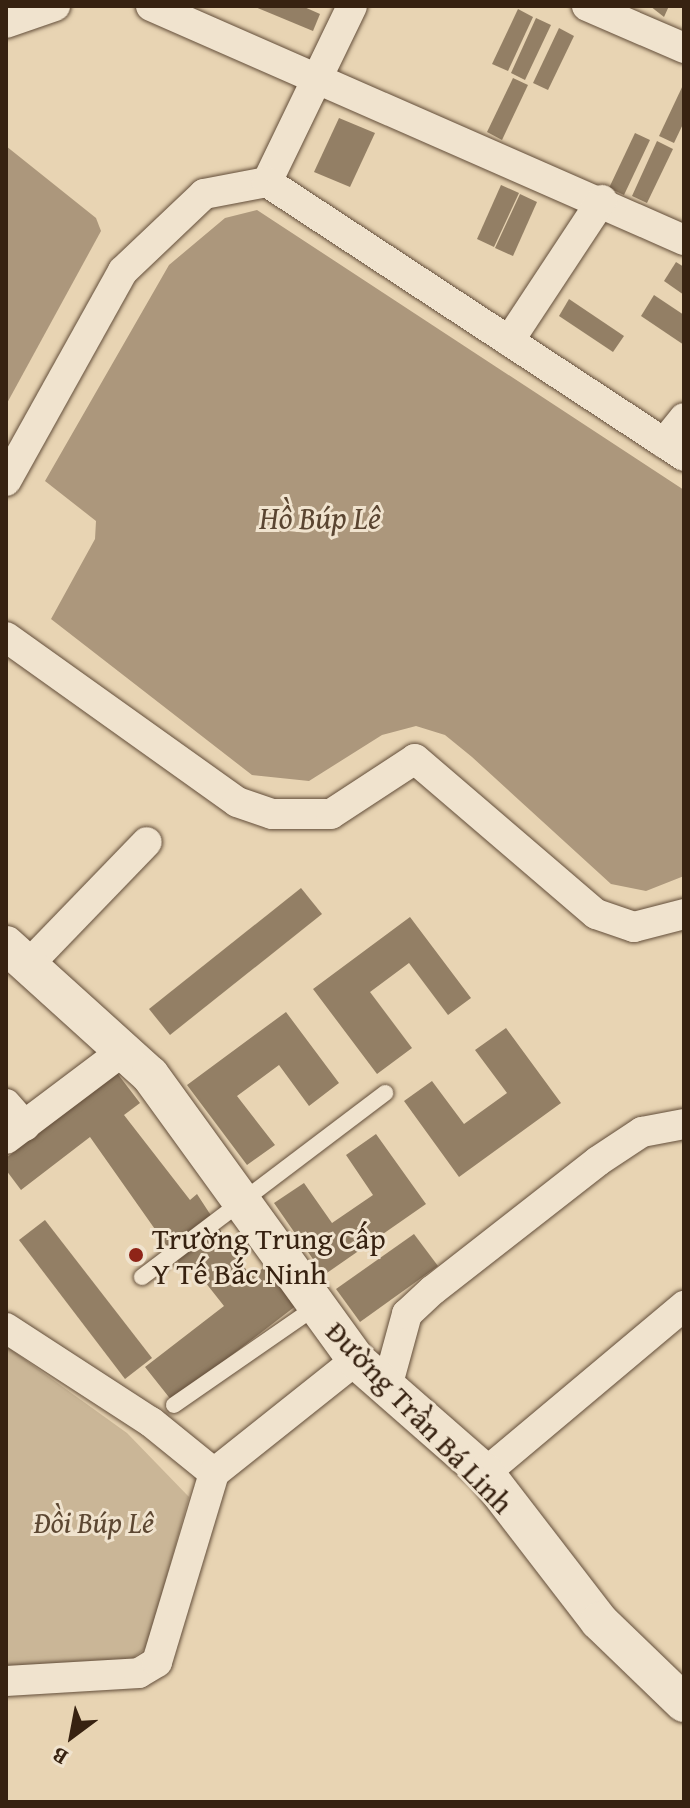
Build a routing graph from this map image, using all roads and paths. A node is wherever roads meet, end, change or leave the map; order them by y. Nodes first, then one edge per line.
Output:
1 (55, 6) edge
2 (151, 6) edge
3 (352, 6) edge
4 (587, 6) edge
5 (6, 23) edge
6 (684, 48) edge
7 (321, 79) junction
8 (267, 182) junction
9 (602, 200) junction
10 (684, 240) edge
11 (509, 341) junction
12 (684, 418) edge
13 (674, 450) edge
14 (6, 481) edge
15 (6, 637) edge
16 (147, 842) dead end
17 (684, 914) edge
18 (18, 954) edge
19 (124, 1050) junction
20 (385, 1093) dead end
21 (12, 1123) edge
22 (684, 1124) edge
23 (240, 1201) junction
24 (142, 1277) dead end
25 (684, 1306) edge
26 (314, 1308) junction
27 (6, 1328) edge
28 (356, 1360) junction
29 (387, 1387) junction
30 (174, 1405) dead end
31 (214, 1473) junction
32 (485, 1473) junction
33 (6, 1681) edge
34 (684, 1703) edge

1 - 5 street
2 - 7 street
3 - 7 street
4 - 6 street
7 - 8 street
7 - 9 street
8 - 11 street
8 - 14 street
9 - 10 street
9 - 11 street
11 - 13 street
12 - 13 street
15 - 17 street
16 - 18 street
18 - 19 street, Đường Trần Bá Linh
19 - 21 street
19 - 23 street, Đường Trần Bá Linh
20 - 23 lane
22 - 29 street
23 - 24 lane
23 - 26 street, Đường Trần Bá Linh
25 - 32 street
26 - 28 street, Đường Trần Bá Linh
26 - 30 lane
27 - 31 street
28 - 29 street, Đường Trần Bá Linh
28 - 31 street
29 - 32 street, Đường Trần Bá Linh
31 - 33 street
32 - 34 street, Đường Trần Bá Linh

